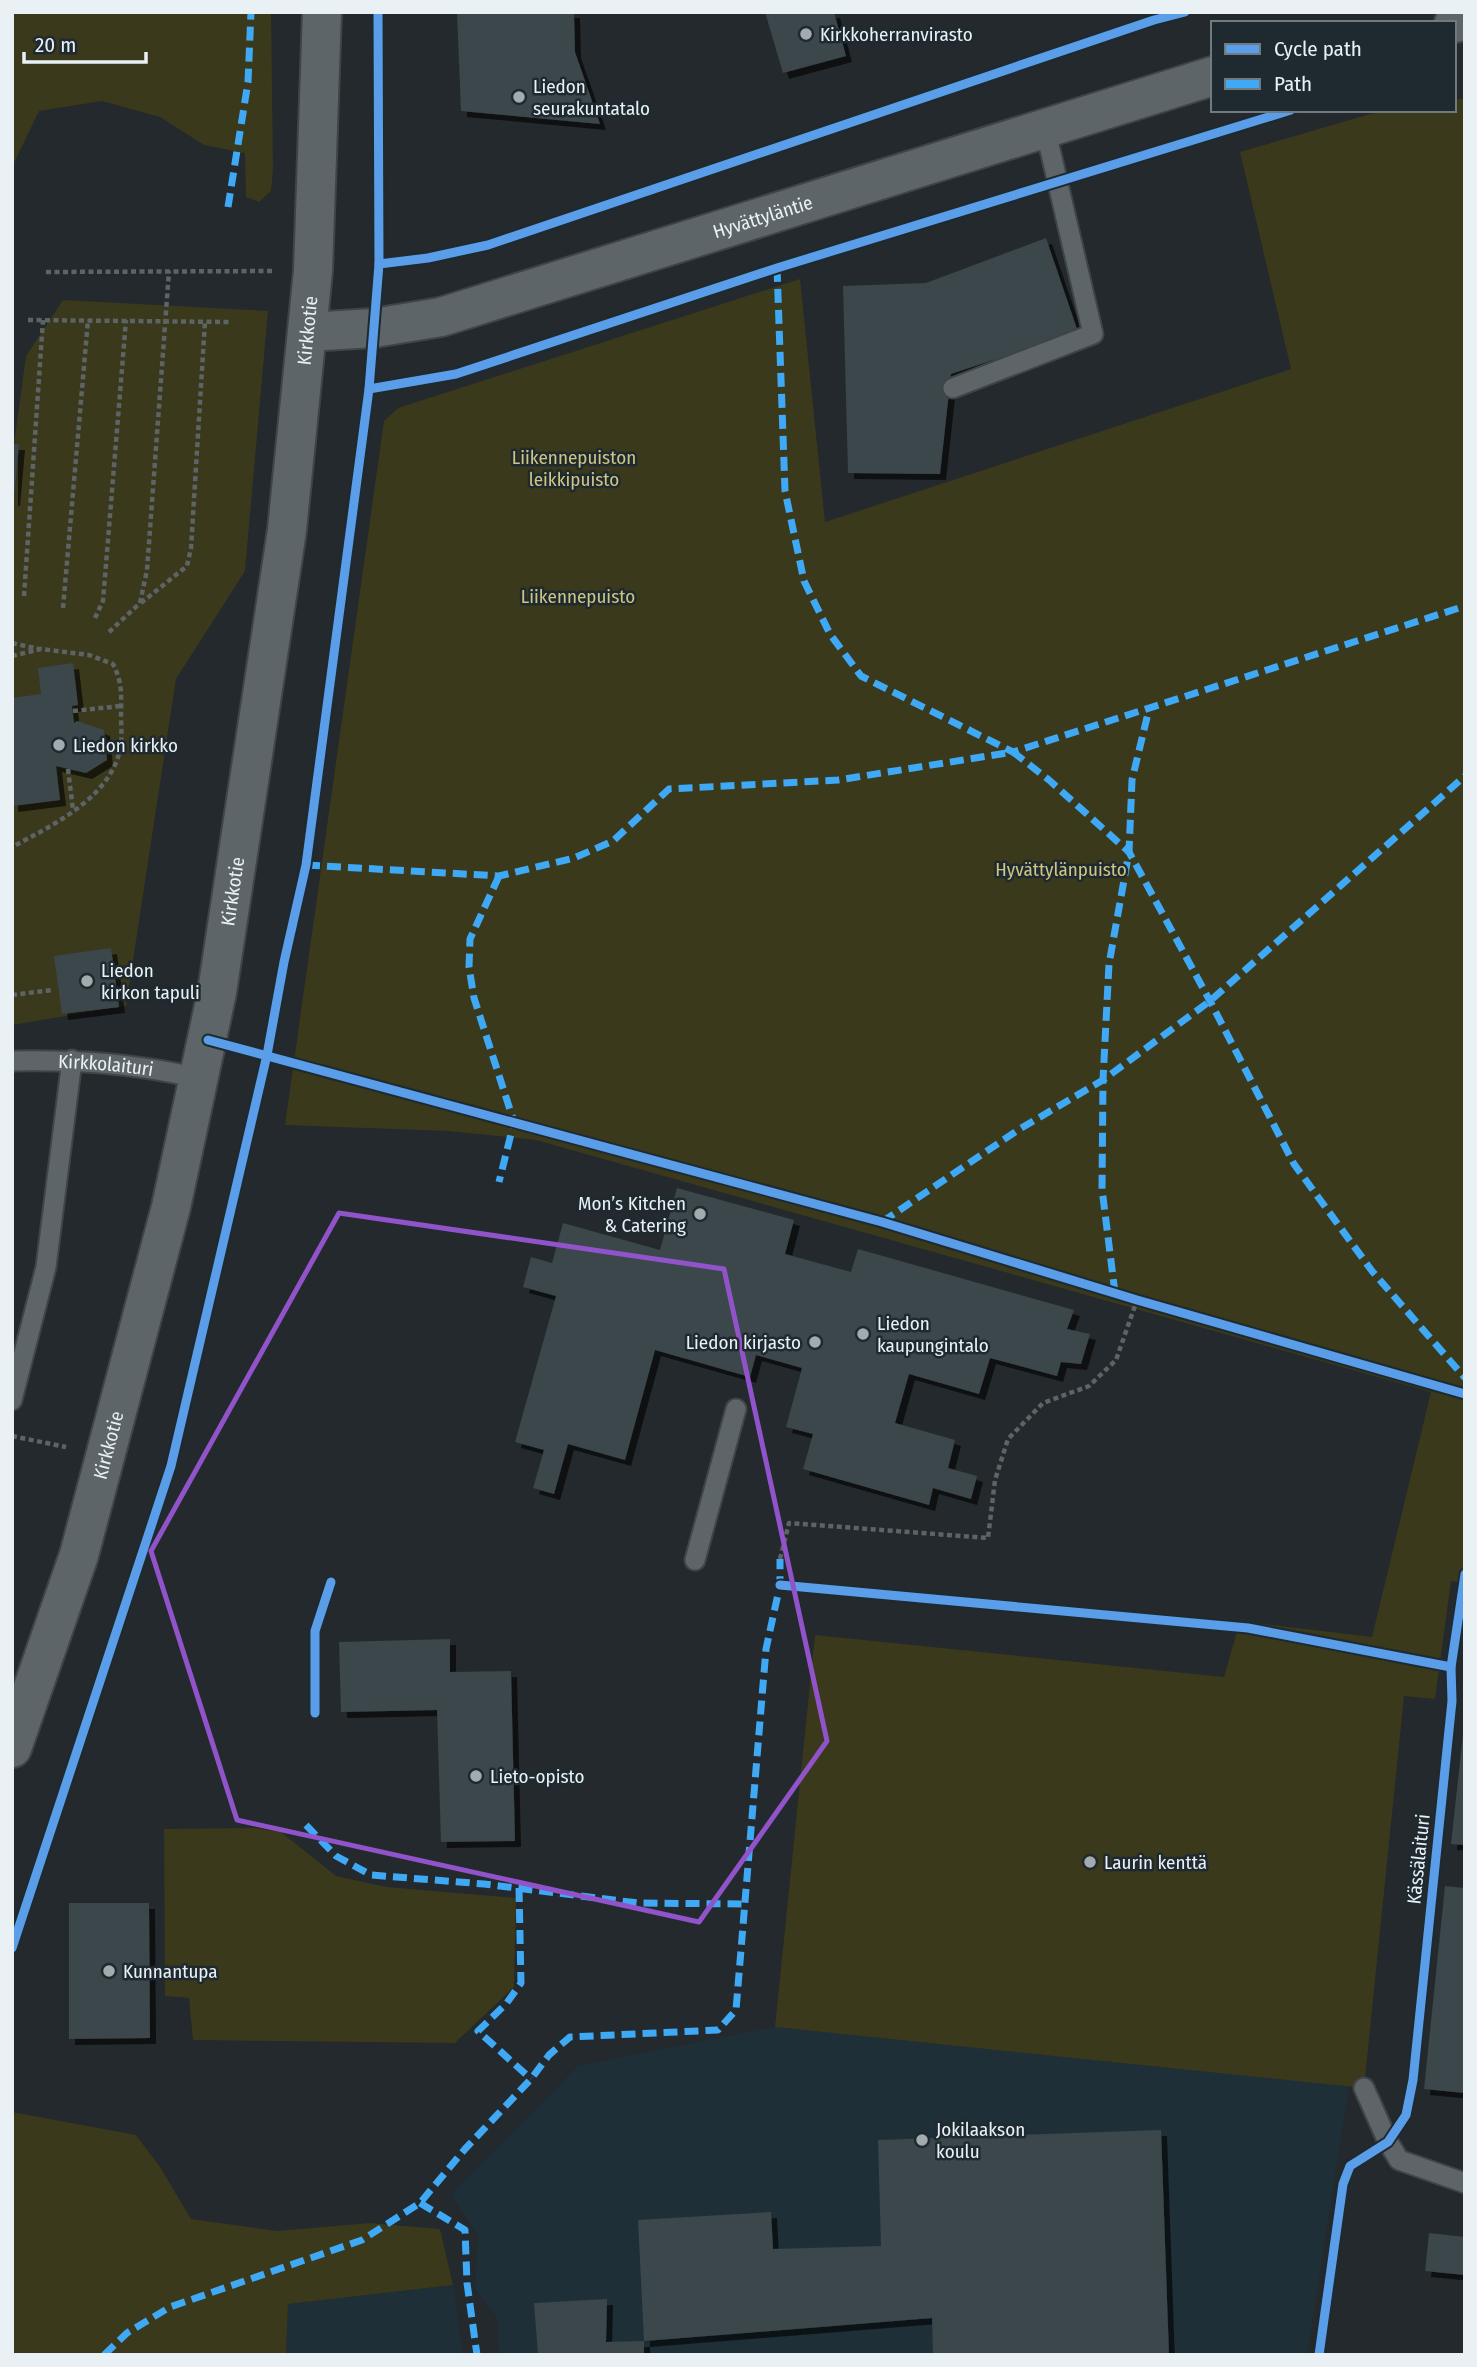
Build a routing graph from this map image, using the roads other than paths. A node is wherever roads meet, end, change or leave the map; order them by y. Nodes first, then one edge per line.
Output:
1 (322, 12) edge
2 (1211, 77) edge
3 (1045, 128) junction
4 (308, 332) junction
5 (953, 388) dead end
6 (12, 1060) edge
7 (72, 1060) junction
8 (198, 1078) junction
9 (12, 1400) edge
10 (737, 1409) dead end
11 (695, 1560) dead end
12 (12, 1748) edge
13 (1364, 2088) dead end
14 (1465, 2183) edge

1 - 4 street, Kirkkotie
2 - 3 street, Hyvättyläntie
3 - 4 street, Hyvättyläntie
3 - 5 lane
4 - 8 street, Kirkkotie
6 - 7 lane, Kirkkolaituri
7 - 8 lane, Kirkkolaituri
7 - 9 lane
8 - 12 street, Kirkkotie
10 - 11 lane
13 - 14 lane

